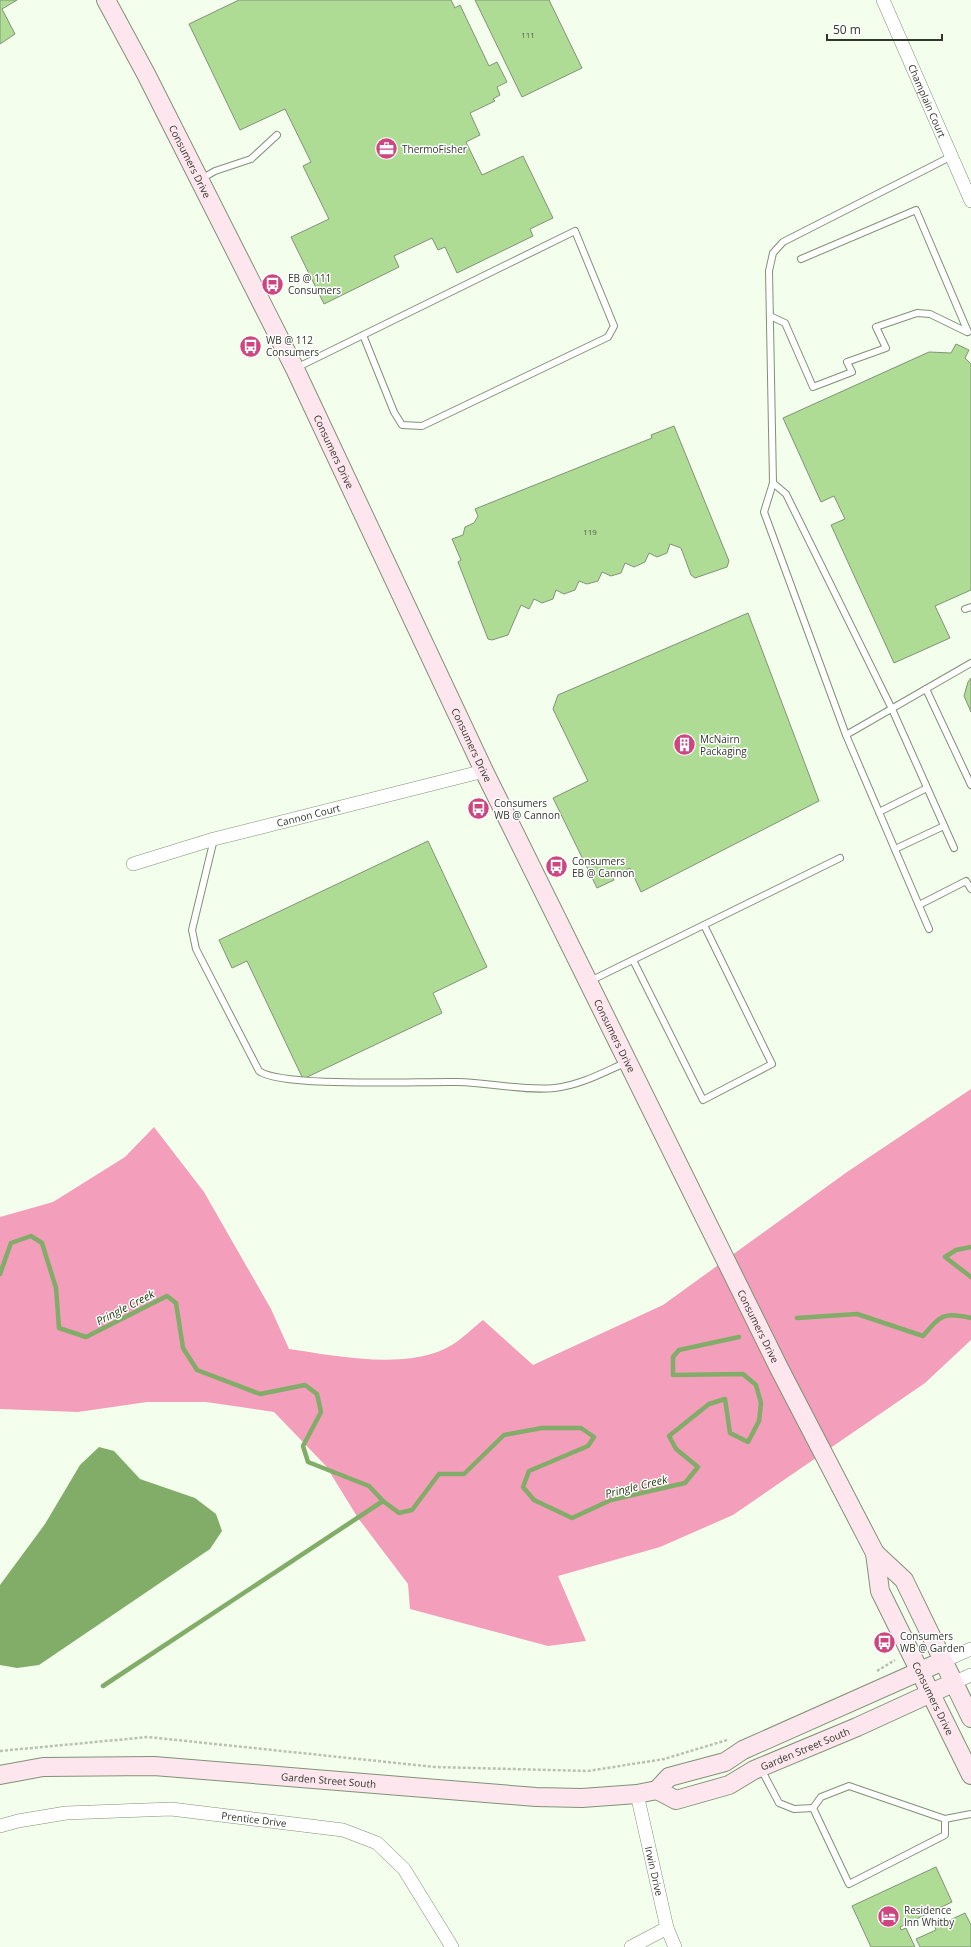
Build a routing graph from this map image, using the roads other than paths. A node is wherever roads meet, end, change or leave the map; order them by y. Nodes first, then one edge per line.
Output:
1 (106, 0) edge
2 (883, 0) edge
3 (277, 135) dead end
4 (952, 156) junction
5 (199, 180) junction
6 (971, 202) edge
7 (801, 259) dead end
8 (770, 316) junction
9 (969, 332) edge
10 (363, 335) junction
11 (295, 369) junction
12 (773, 483) junction
13 (971, 663) edge
14 (926, 689) junction
15 (892, 709) junction
16 (846, 735) junction
17 (484, 771) junction
18 (971, 785) edge
19 (927, 788) junction
20 (879, 812) junction
21 (944, 826) junction
22 (214, 840) junction
23 (954, 848) dead end
24 (895, 849) junction
25 (840, 858) dead end
26 (133, 864) dead end
27 (971, 889) edge
28 (919, 905) junction
29 (704, 925) junction
30 (929, 929) dead end
31 (632, 960) junction
32 (589, 982) junction
33 (628, 1061) junction
34 (875, 1553) junction
35 (971, 1649) edge
36 (943, 1661) junction
37 (920, 1672) junction
38 (971, 1675) edge
39 (954, 1682) junction
40 (930, 1693) junction
41 (971, 1718) edge
42 (760, 1767) junction
43 (0, 1775) edge
44 (971, 1776) edge
45 (657, 1790) junction
46 (637, 1794) junction
47 (813, 1808) junction
48 (971, 1814) edge
49 (945, 1819) junction
50 (0, 1826) edge
51 (667, 1928) junction
52 (452, 1947) edge
53 (631, 1947) edge
54 (675, 1947) edge

1 - 5 main road, Consumers Drive
2 - 4 street, Champlain Court
3 - 5 lane
4 - 6 street, Champlain Court
4 - 8 lane
5 - 11 main road, Consumers Drive
7 - 9 lane
8 - 9 lane
8 - 12 lane
10 - 10 lane
10 - 11 lane
11 - 17 main road, Consumers Drive
12 - 15 lane
12 - 16 lane
13 - 14 lane
14 - 15 lane
14 - 18 lane
15 - 16 lane
15 - 19 lane
16 - 20 lane
17 - 22 street, Cannon Court
17 - 32 main road, Consumers Drive
19 - 20 lane
19 - 21 lane
20 - 24 lane
21 - 23 lane
21 - 24 lane
22 - 26 street, Cannon Court
22 - 33 lane
24 - 28 lane
25 - 29 lane
27 - 28 lane
28 - 30 lane
29 - 31 lane
29 - 31 lane
31 - 32 lane
32 - 33 main road, Consumers Drive
33 - 34 main road, Consumers Drive
34 - 36 main road, Consumers Drive
34 - 37 main road, Consumers Drive
35 - 36 street
36 - 37 main road, Garden Street South
36 - 39 main road, Consumers Drive
37 - 40 main road, Consumers Drive
37 - 45 main road, Garden Street South
38 - 39 street
39 - 40 main road, Garden Street South
39 - 41 main road, Consumers Drive
40 - 42 main road, Garden Street South
40 - 44 main road, Consumers Drive
42 - 45 main road, Garden Street South
42 - 47 lane
43 - 46 main road, Garden Street South
45 - 46 main road, Garden Street South
46 - 51 street, Irwin Drive
47 - 49 lane
47 - 49 lane
48 - 49 lane
50 - 52 street, Prentice Drive
51 - 53 street
51 - 54 street, Irwin Drive

